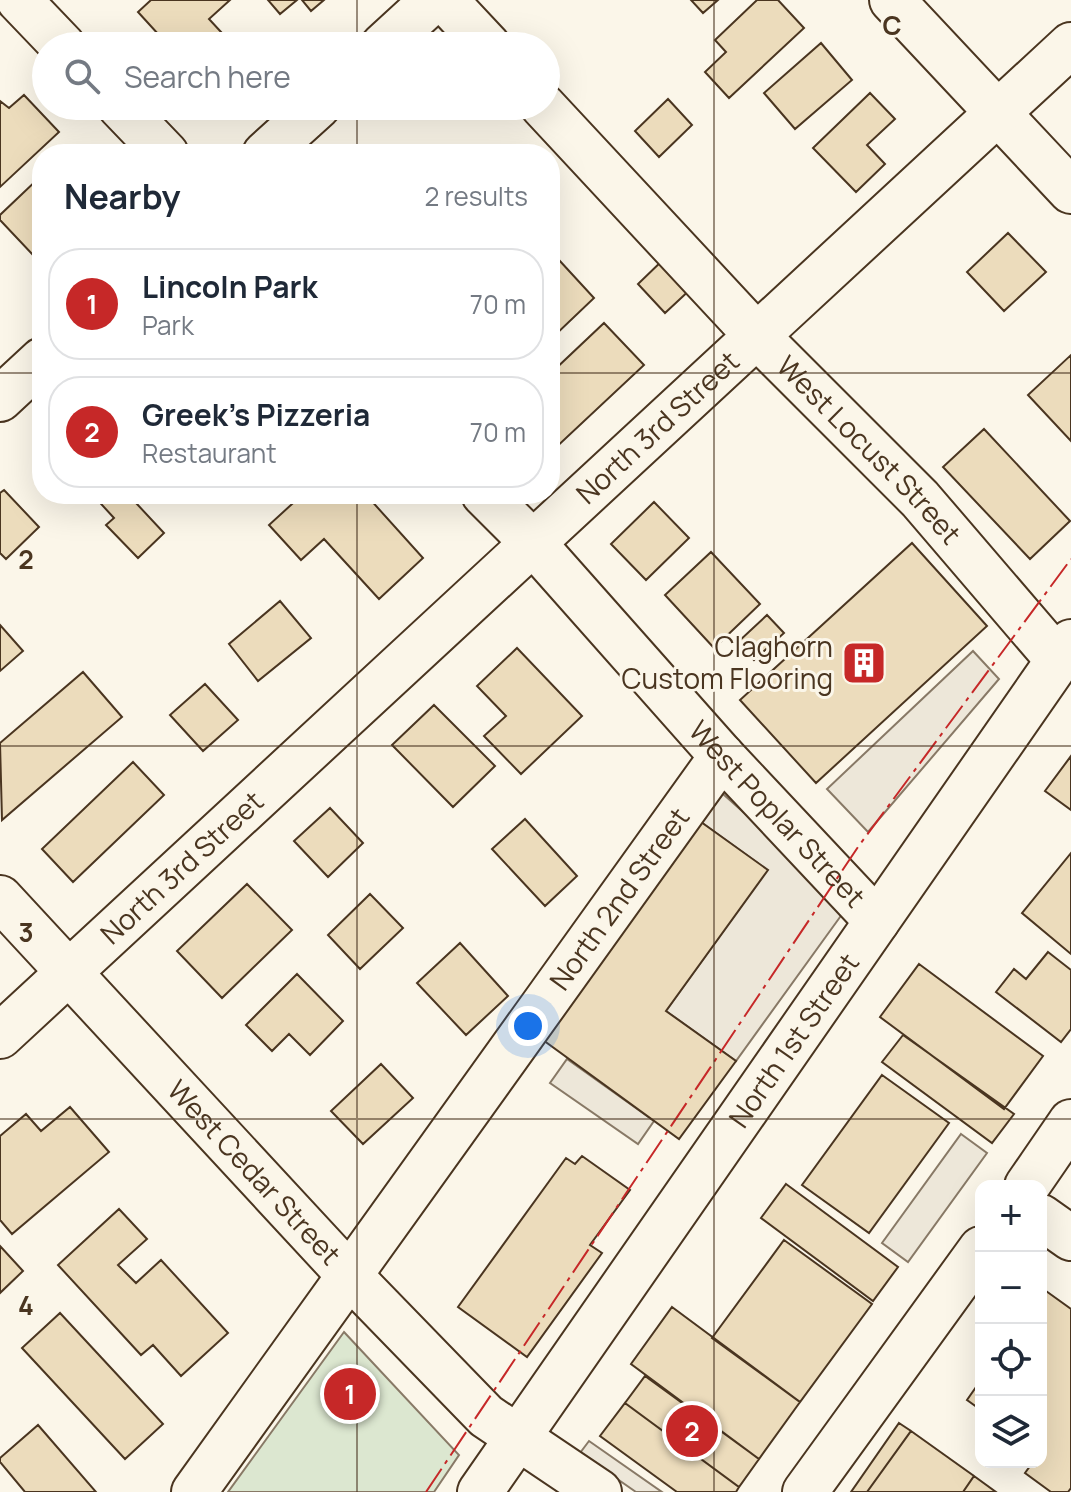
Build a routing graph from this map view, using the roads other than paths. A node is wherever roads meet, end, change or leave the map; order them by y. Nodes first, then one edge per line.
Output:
1 (19, 0) edge
2 (433, 0) edge
3 (445, 0) edge
4 (892, 0) edge
5 (50, 32) edge
6 (398, 32) edge
7 (475, 32) edge
8 (1071, 45) edge
9 (996, 113) junction
10 (133, 120) edge
11 (303, 120) edge
12 (556, 120) edge
13 (156, 144) edge
14 (276, 144) edge
15 (1071, 191) edge
16 (758, 337) junction
17 (32, 369) edge
18 (0, 399) edge
19 (494, 504) edge
20 (534, 544) junction
21 (1065, 651) edge
22 (722, 756) junction
23 (0, 898) edge
24 (877, 921) junction
25 (70, 972) junction
26 (0, 1036) edge
27 (1071, 1122) edge
28 (1031, 1180) edge
29 (1047, 1221) edge
30 (1071, 1238) edge
31 (979, 1252) edge
32 (350, 1276) junction
33 (517, 1439) junction
34 (194, 1492) edge
35 (480, 1492) edge
36 (599, 1492) edge
37 (805, 1492) edge

1 - 5 street
2 - 6 street
3 - 7 street
4 - 9 street
8 - 9 street, North 3rd Street
9 - 15 street
9 - 16 street, North 3rd Street
10 - 13 street
11 - 14 street
12 - 16 street, West Locust Street
16 - 20 street, North 3rd Street
16 - 21 street, West Locust Street
17 - 18 street
19 - 20 street, West Poplar Street
20 - 22 street, West Poplar Street
20 - 25 street, North 3rd Street
21 - 24 street, North 1st Street
22 - 24 street, West Poplar Street
22 - 32 street, North 2nd Street
23 - 25 street, West Cedar Street
24 - 33 street, North 1st Street
25 - 26 street, North 3rd Street
25 - 32 street, West Cedar Street
27 - 28 street
29 - 30 street
31 - 37 street
32 - 33 street, West Cedar Street
32 - 34 street, North 2nd Street
33 - 35 street, North 1st Street
33 - 36 street, West Cedar Street

